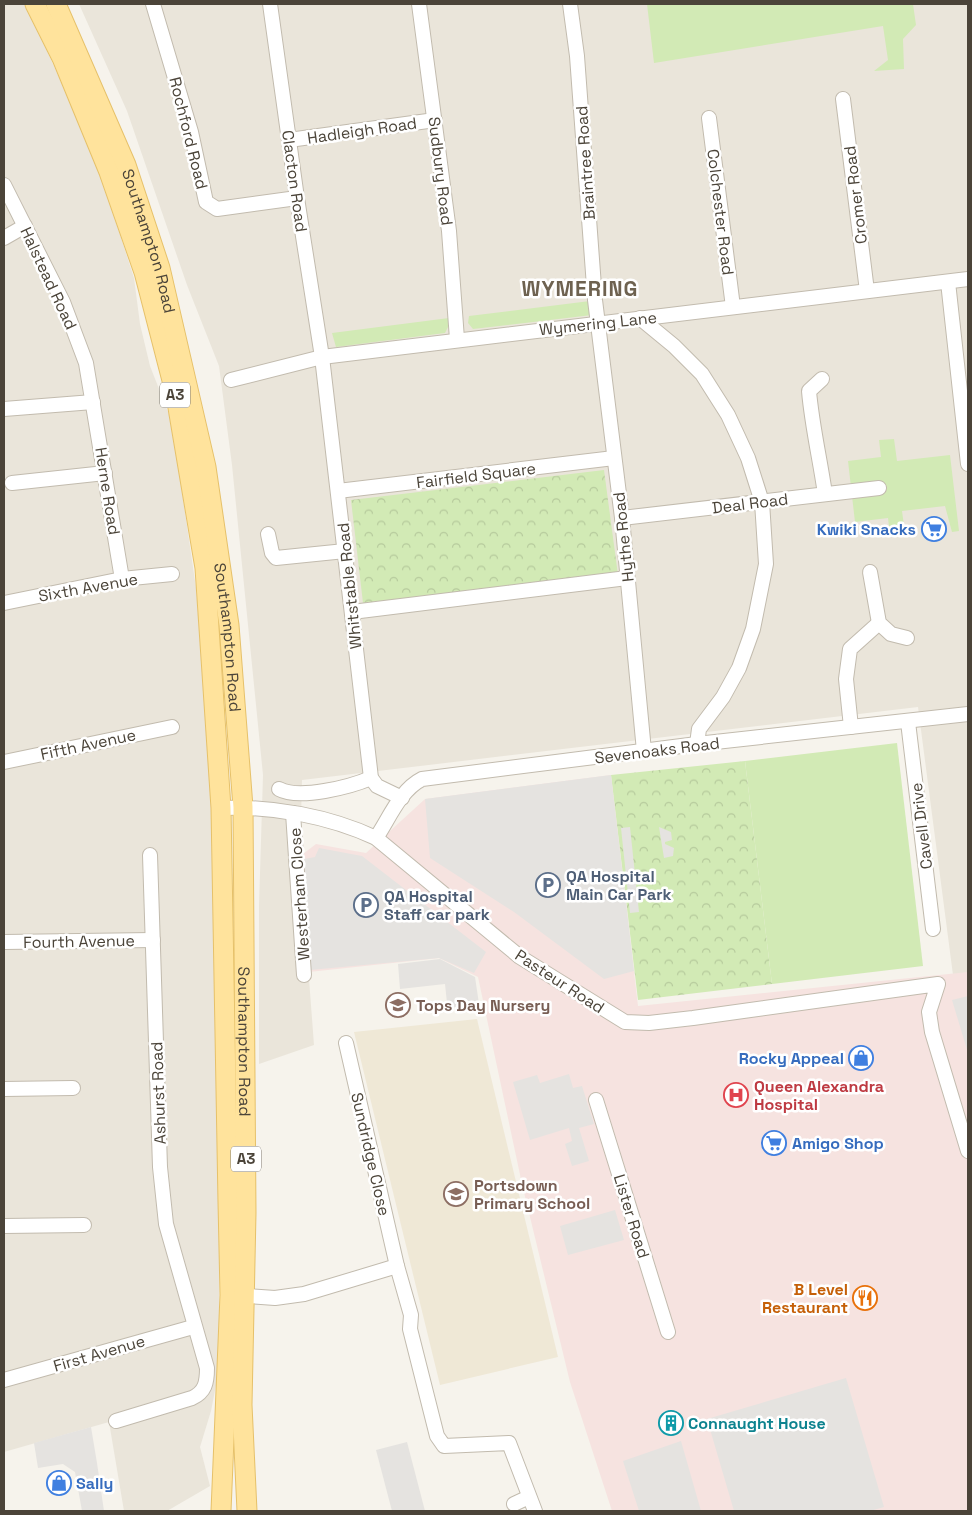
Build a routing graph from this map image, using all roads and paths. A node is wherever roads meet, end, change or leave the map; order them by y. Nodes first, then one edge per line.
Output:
1 (35, 4) edge
2 (56, 4) edge
3 (153, 4) edge
4 (270, 4) edge
5 (419, 4) edge
6 (570, 4) edge
7 (843, 99) dead end
8 (709, 118) dead end
9 (435, 120) junction
10 (289, 140) junction
11 (4, 185) edge
12 (296, 198) junction
13 (25, 226) junction
14 (4, 238) edge
15 (968, 279) edge
16 (948, 282) junction
17 (867, 291) junction
18 (733, 307) junction
19 (640, 318) junction
20 (598, 322) junction
21 (457, 339) junction
22 (322, 357) junction
23 (822, 379) dead end
24 (231, 380) dead end
25 (93, 402) junction
26 (4, 409) edge
27 (614, 458) junction
28 (968, 464) edge
29 (105, 473) junction
30 (12, 483) dead end
31 (879, 488) dead end
32 (338, 491) junction
33 (825, 494) junction
34 (762, 502) junction
35 (622, 518) junction
36 (268, 534) dead end
37 (345, 551) junction
38 (870, 572) dead end
39 (172, 574) dead end
40 (627, 578) junction
41 (122, 579) junction
42 (4, 603) edge
43 (352, 612) junction
44 (879, 622) junction
45 (907, 638) dead end
46 (968, 714) edge
47 (908, 722) junction
48 (172, 727) dead end
49 (851, 727) junction
50 (697, 744) junction
51 (644, 751) junction
52 (4, 762) edge
53 (371, 778) junction
54 (279, 789) dead end
55 (402, 798) junction
56 (243, 807) junction
57 (221, 808) junction
58 (294, 813) junction
59 (376, 838) junction
60 (150, 855) dead end
61 (933, 929) dead end
62 (153, 940) junction
63 (4, 942) edge
64 (304, 975) dead end
65 (346, 1043) dead end
66 (73, 1088) dead end
67 (4, 1090) edge
68 (596, 1100) dead end
69 (968, 1151) edge
70 (84, 1225) dead end
71 (4, 1226) edge
72 (397, 1266) junction
73 (237, 1296) junction
74 (193, 1327) junction
75 (668, 1332) dead end
76 (4, 1380) edge
77 (116, 1421) dead end
78 (529, 1498) junction
79 (514, 1504) dead end
80 (221, 1511) edge
81 (247, 1511) edge
82 (535, 1511) edge

1 - 57 main road, Southampton Road / A3
2 - 56 main road, Southampton Road / A3
3 - 12 street, Rochford Road
4 - 10 street, Clacton Road
5 - 9 street, Sudbury Road
6 - 20 street, Braintree Road
7 - 17 street, Cromer Road
8 - 18 street, Colchester Road
9 - 10 street, Hadleigh Road
9 - 21 street, Sudbury Road
10 - 12 street, Clacton Road
11 - 13 street, Halstead Road
12 - 22 street, Clacton Road
13 - 14 street
13 - 25 street, Halstead Road
15 - 16 street, Wymering Lane
16 - 17 street, Wymering Lane
16 - 28 street
17 - 18 street, Wymering Lane
18 - 19 street, Wymering Lane
19 - 20 street, Wymering Lane
19 - 34 street
20 - 21 street, Wymering Lane
20 - 27 street, Hythe Road
21 - 22 street, Wymering Lane
22 - 24 street, Wymering Lane
22 - 32 street, Whitstable Road
23 - 33 street
25 - 26 street
25 - 29 street, Herne Road
27 - 32 street, Fairfield Square
27 - 35 street, Hythe Road
29 - 30 street
29 - 41 street, Herne Road
31 - 33 street, Deal Road
32 - 37 street, Whitstable Road
33 - 34 street, Deal Road
34 - 35 street, Deal Road
34 - 50 street
35 - 40 street, Hythe Road
36 - 37 street
37 - 43 street, Whitstable Road
38 - 44 street
39 - 41 street, Sixth Avenue
40 - 43 street
40 - 51 street, Hythe Road
41 - 42 street, Sixth Avenue
43 - 53 street, Whitstable Road
44 - 45 street
44 - 49 street
46 - 47 street, Sevenoaks Road
47 - 49 street, Sevenoaks Road
47 - 61 street, Cavell Drive
48 - 52 street, Fifth Avenue
49 - 50 street, Sevenoaks Road
50 - 51 street, Sevenoaks Road
51 - 55 street, Sevenoaks Road
53 - 54 street
53 - 55 street
55 - 59 street, Sevenoaks Road
56 - 57 street, Pasteur Road
56 - 58 street, Pasteur Road
56 - 73 main road, Southampton Road / A3
57 - 73 main road, Southampton Road / A3
58 - 59 street, Pasteur Road
58 - 64 street, Westerham Close
59 - 69 street, Pasteur Road
60 - 62 street, Ashurst Road
62 - 63 street, Fourth Avenue
62 - 74 street, Ashurst Road
65 - 72 street, Sundridge Close
66 - 67 street
68 - 75 street, Lister Road
70 - 71 street
72 - 73 street
72 - 78 street, Sundridge Close
73 - 80 main road, Southampton Road / A3
73 - 81 main road, Southampton Road / A3
74 - 76 street, First Avenue
74 - 77 street, Ashurst Road
78 - 79 street
78 - 82 street

